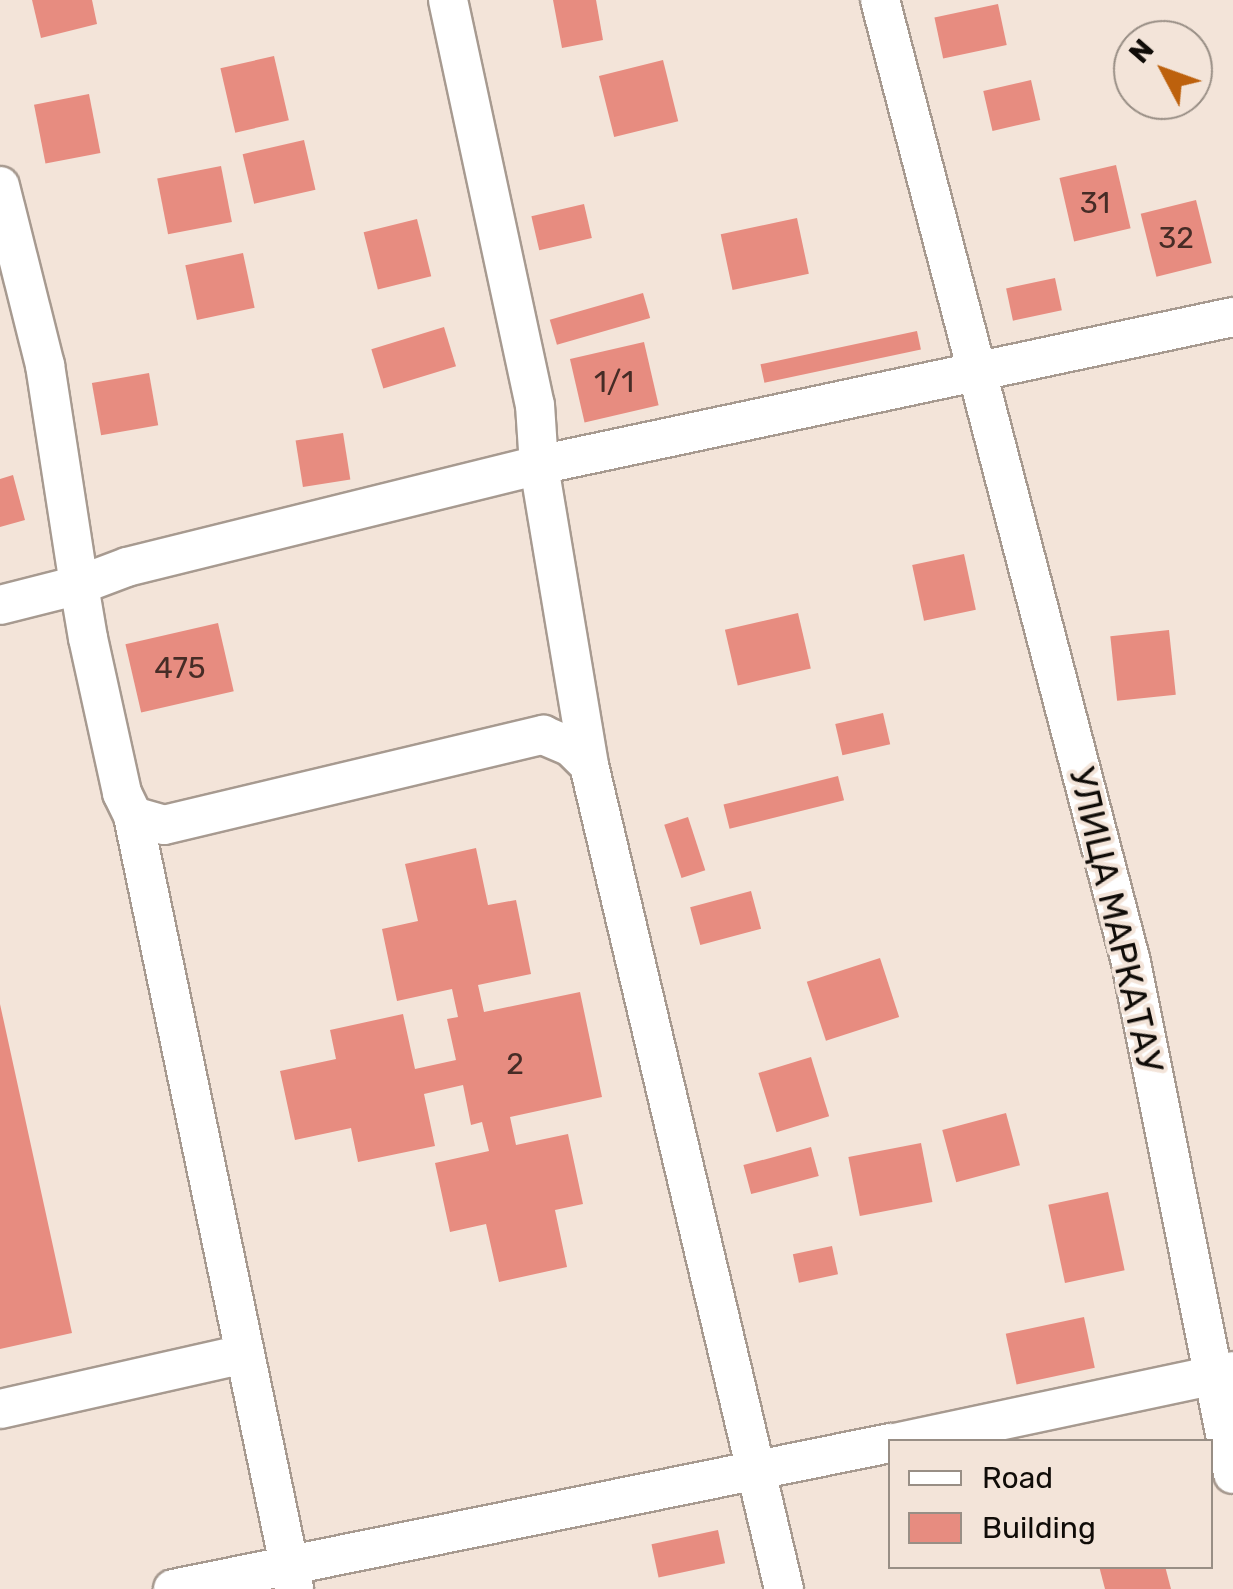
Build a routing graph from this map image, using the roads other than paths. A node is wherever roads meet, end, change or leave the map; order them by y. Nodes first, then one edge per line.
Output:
1 (448, 0) edge
2 (880, 0) edge
3 (0, 186) edge
4 (1233, 317) edge
5 (977, 372) junction
6 (540, 465) junction
7 (79, 585) junction
8 (0, 605) edge
9 (589, 765) junction
10 (133, 816) junction
11 (244, 1354) junction
12 (1222, 1373) edge
13 (0, 1409) edge
14 (914, 1439) edge
15 (888, 1444) edge
16 (757, 1472) junction
17 (1233, 1474) edge
18 (290, 1577) edge
19 (173, 1589) edge
20 (784, 1589) edge

1 - 6 street
2 - 5 street, УЛИЦА МАРКАТАУ
3 - 7 street
4 - 5 street
5 - 6 street
5 - 12 street, УЛИЦА МАРКАТАУ
6 - 7 street
6 - 9 street
7 - 8 street
7 - 10 street
9 - 10 street
9 - 16 street
10 - 11 street
11 - 13 street
11 - 18 street
12 - 14 street
12 - 17 street, УЛИЦА МАРКАТАУ
15 - 16 street
16 - 18 street
16 - 20 street
18 - 19 street

